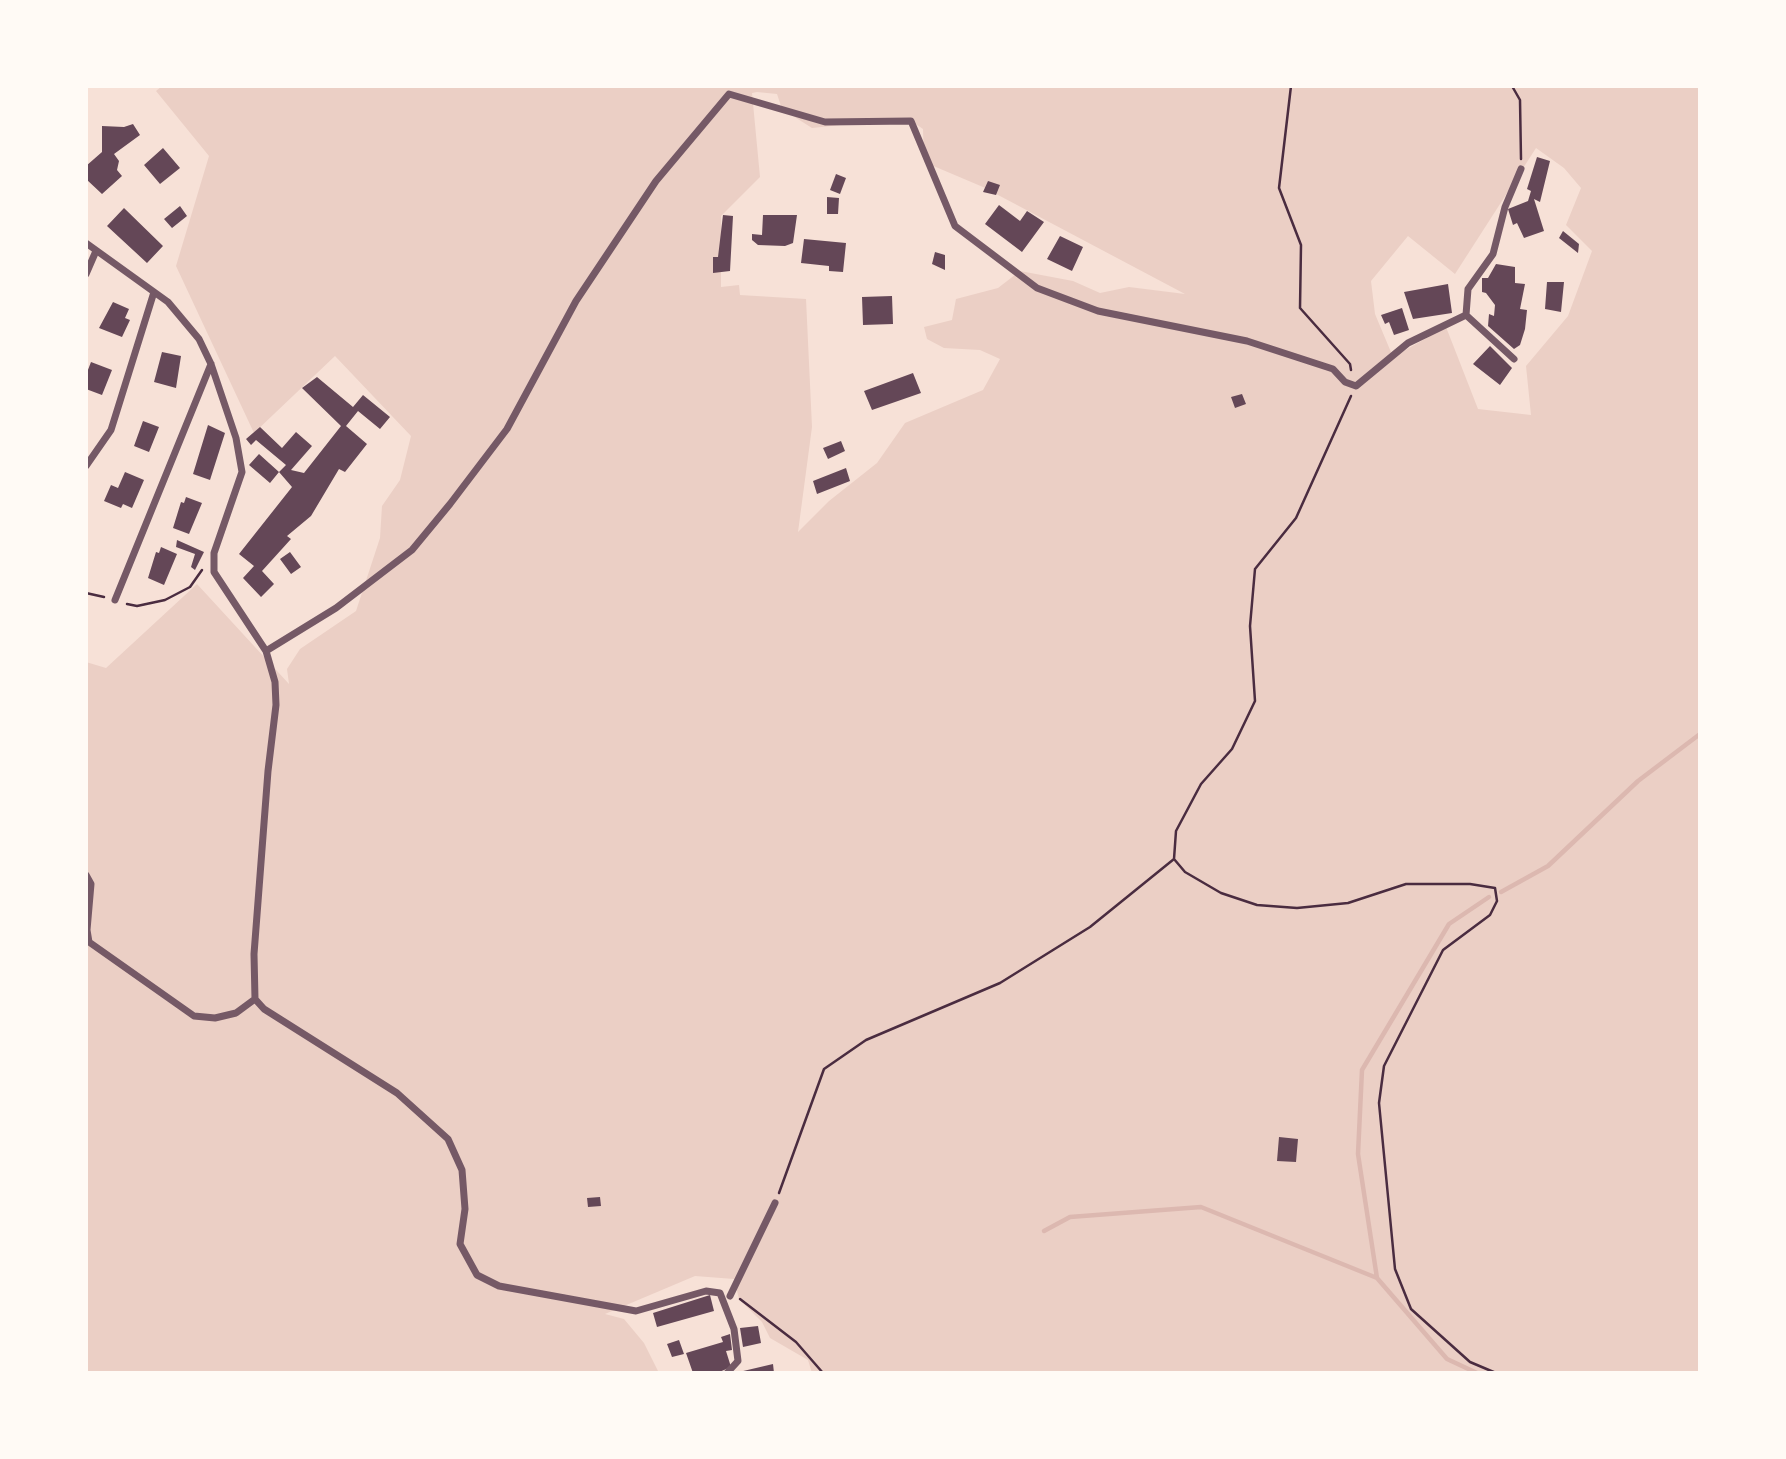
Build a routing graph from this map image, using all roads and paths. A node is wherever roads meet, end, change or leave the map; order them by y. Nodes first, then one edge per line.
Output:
1 (1291, 86) edge
2 (1512, 86) edge
3 (1521, 169) joint
4 (86, 243) edge
5 (96, 251) junction
6 (86, 274) edge
7 (154, 292) junction
8 (1466, 315) junction
9 (1514, 359) dead end
10 (211, 364) junction
11 (1356, 386) junction
12 (86, 466) edge
13 (214, 553) junction
14 (86, 593) edge
15 (115, 600) junction
16 (266, 651) junction
17 (1174, 859) junction
18 (86, 875) edge
19 (255, 999) junction
20 (775, 1203) joint
21 (730, 1296) joint
22 (727, 1373) edge
23 (823, 1373) edge
24 (1496, 1373) edge

1 - 11 path
2 - 3 path
3 - 8 street
4 - 5 street
5 - 6 street
5 - 7 street
7 - 10 street
7 - 12 street
8 - 9 street
8 - 11 street
10 - 13 street
10 - 15 street
11 - 16 street
11 - 17 path
13 - 15 path
13 - 16 street
14 - 15 path
16 - 19 street
17 - 20 path
17 - 24 path
18 - 19 street
19 - 22 street
20 - 21 street
21 - 23 path

